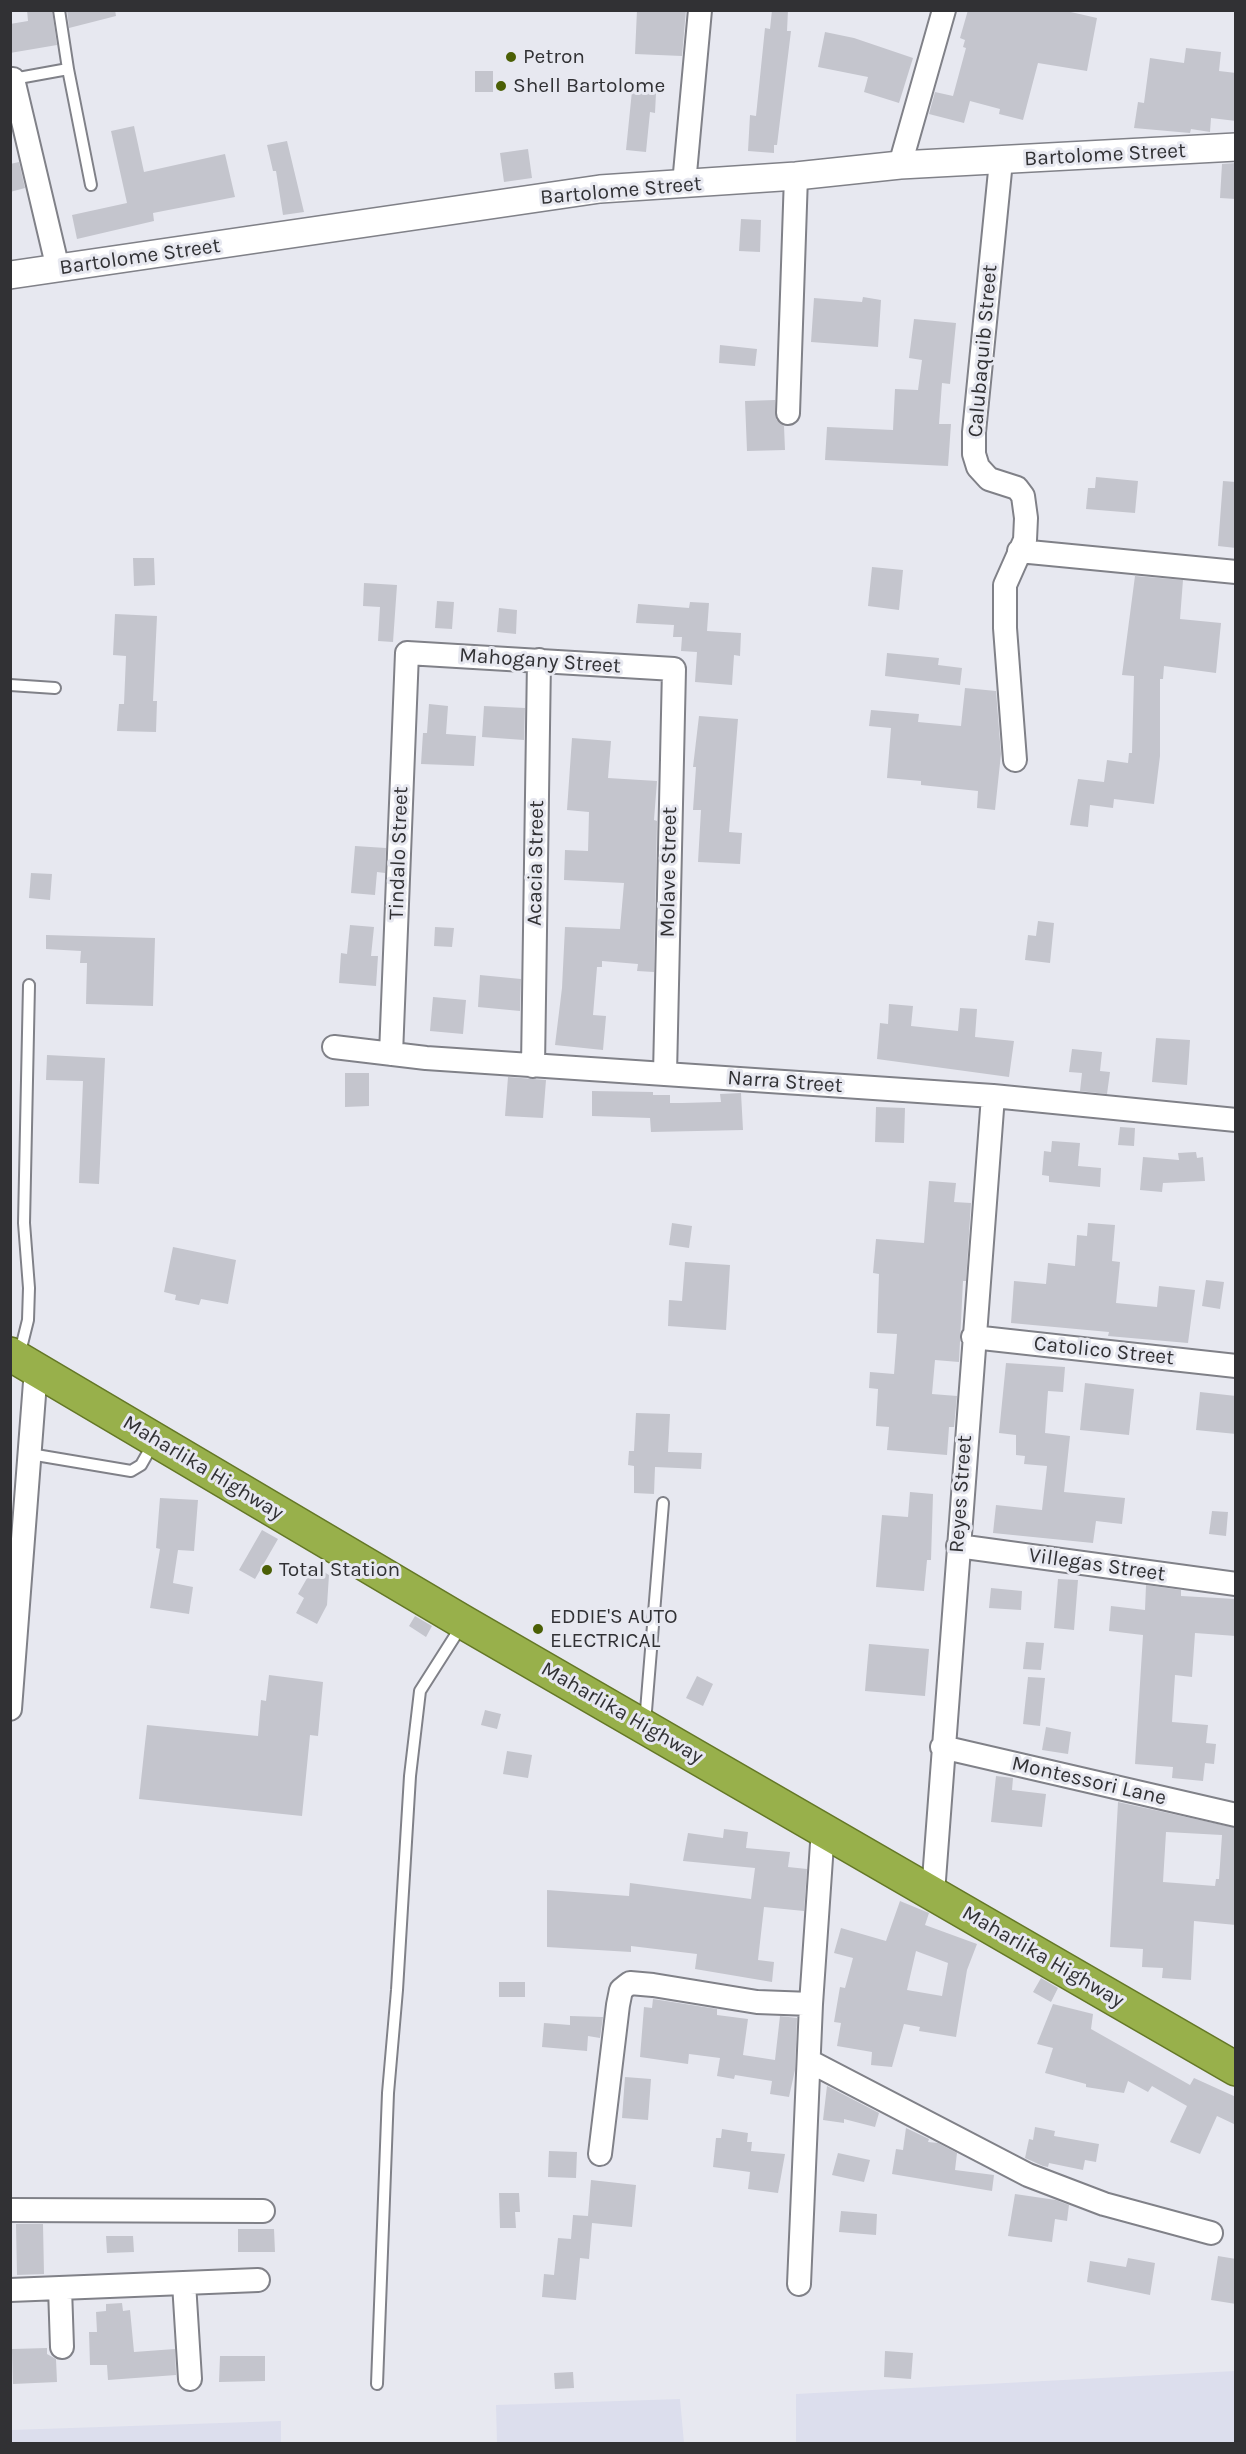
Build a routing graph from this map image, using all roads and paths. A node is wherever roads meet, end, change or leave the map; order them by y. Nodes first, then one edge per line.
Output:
1 (59, 10) edge
2 (700, 10) edge
3 (944, 10) edge
4 (68, 69) junction
5 (12, 79) edge
6 (1236, 147) edge
7 (1001, 161) junction
8 (900, 165) junction
9 (796, 176) junction
10 (684, 184) junction
11 (92, 185) dead end
12 (58, 269) junction
13 (10, 275) edge
14 (788, 414) dead end
15 (1019, 551) junction
16 (1236, 572) edge
17 (407, 653) joint
18 (539, 660) junction
19 (674, 669) joint
20 (10, 685) edge
21 (56, 688) dead end
22 (1015, 760) dead end
23 (29, 986) dead end
24 (334, 1047) dead end
25 (391, 1054) junction
26 (533, 1066) junction
27 (665, 1074) junction
28 (993, 1096) junction
29 (1236, 1120) edge
30 (973, 1337) junction
31 (22, 1361) edge
32 (1236, 1366) edge
33 (155, 1440) junction
34 (30, 1454) junction
35 (663, 1503) dead end
36 (958, 1546) junction
37 (1236, 1584) edge
38 (464, 1622) junction
39 (10, 1709) edge
40 (645, 1726) junction
41 (942, 1747) junction
42 (1236, 1815) edge
43 (823, 1829) junction
44 (933, 1893) junction
45 (811, 2004) junction
46 (809, 2061) junction
47 (1236, 2069) edge
48 (600, 2154) dead end
49 (10, 2210) edge
50 (263, 2211) dead end
51 (1211, 2233) dead end
52 (258, 2280) dead end
53 (184, 2283) junction
54 (799, 2284) dead end
55 (60, 2288) junction
56 (10, 2290) edge
57 (62, 2347) dead end
58 (190, 2379) dead end
59 (377, 2384) dead end

1 - 4 lane
2 - 10 street
3 - 8 street
4 - 5 lane
4 - 11 lane
5 - 12 street
6 - 7 street, Bartolome Street
7 - 8 street, Bartolome Street
7 - 15 street, Calubaquib Street
8 - 9 street, Bartolome Street
9 - 10 street, Bartolome Street
9 - 14 street
10 - 12 street, Bartolome Street
12 - 13 street, Bartolome Street
15 - 16 street
15 - 22 street, Calubaquib Street
17 - 18 street, Mahogany Street
17 - 25 street, Tindalo Street
18 - 19 street, Mahogany Street
18 - 26 street, Acacia Street
19 - 27 street, Molave Street
20 - 21 lane
23 - 31 lane
24 - 25 street, Narra Street
25 - 26 street, Narra Street
26 - 27 street, Narra Street
27 - 28 street, Narra Street
28 - 29 street, Narra Street
28 - 30 street, Reyes Street
30 - 32 street, Catolico Street
30 - 36 street, Reyes Street
31 - 33 highway, Maharlika Highway
31 - 34 street
33 - 34 lane
33 - 38 highway, Maharlika Highway
34 - 39 street
35 - 40 lane
36 - 37 street, Villegas Street
36 - 41 street, Reyes Street
38 - 40 highway, Maharlika Highway
38 - 59 lane
40 - 43 highway, Maharlika Highway
41 - 42 street, Montessori Lane
41 - 44 street, Reyes Street
43 - 44 highway, Maharlika Highway
43 - 45 street
44 - 47 highway, Maharlika Highway
45 - 46 street
45 - 48 street
46 - 51 street
46 - 54 street
49 - 50 street
52 - 53 street
53 - 55 street
53 - 58 street
55 - 56 street
55 - 57 street

